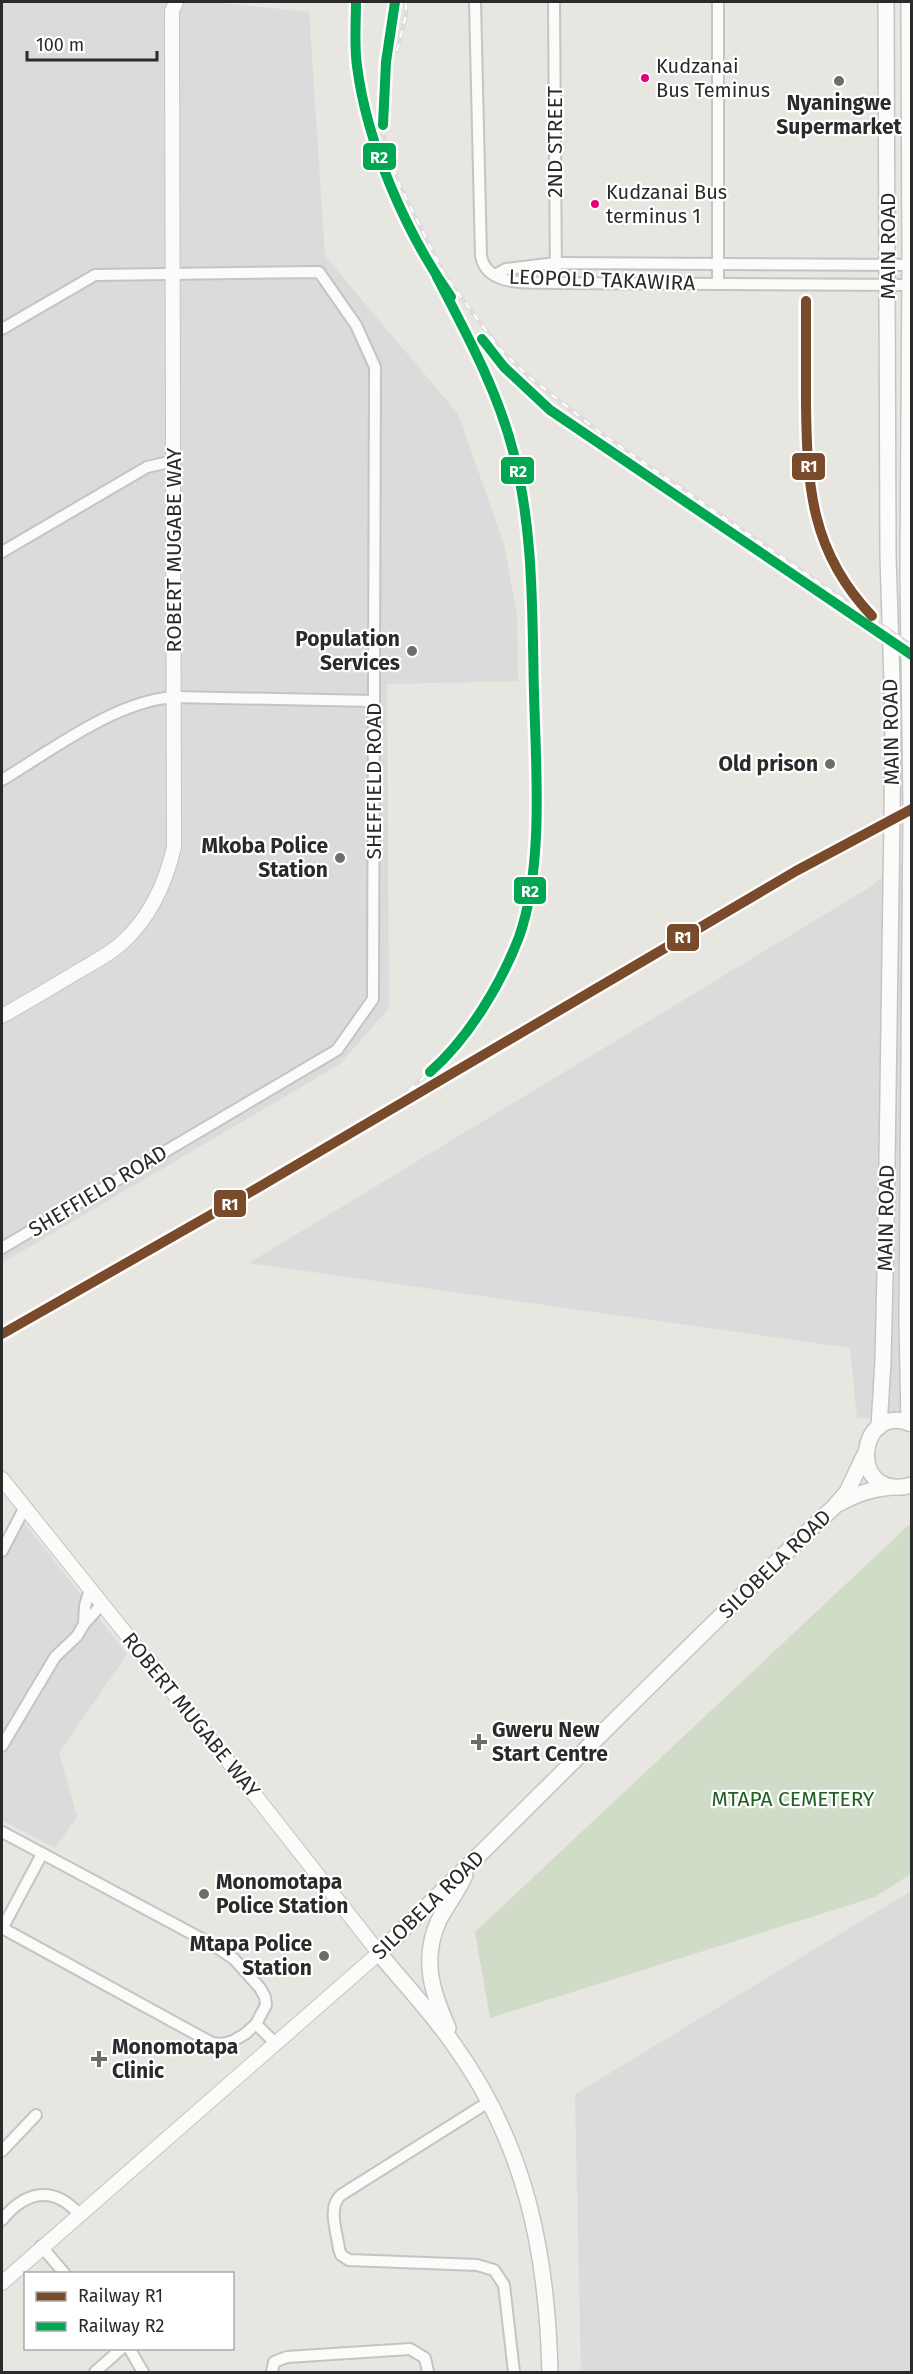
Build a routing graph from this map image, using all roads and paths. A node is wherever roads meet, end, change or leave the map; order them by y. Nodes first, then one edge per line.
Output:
1 (176, 2) edge
2 (475, 2) edge
3 (554, 2) edge
4 (718, 2) edge
5 (886, 2) edge
6 (909, 2) edge
7 (556, 263) junction
8 (911, 265) edge
9 (719, 266) junction
10 (888, 266) junction
11 (173, 274) junction
12 (495, 275) junction
13 (556, 283) junction
14 (718, 283) junction
15 (911, 285) edge
16 (887, 286) junction
17 (2, 329) edge
18 (889, 433) junction
19 (908, 434) junction
20 (174, 461) junction
21 (2, 552) edge
22 (888, 556) junction
23 (910, 556) edge
24 (888, 573) junction
25 (910, 574) edge
26 (173, 697) junction
27 (374, 701) junction
28 (2, 780) edge
29 (911, 854) edge
30 (891, 861) junction
31 (909, 1010) junction
32 (890, 1011) junction
33 (2, 1016) edge
34 (2, 1248) edge
35 (910, 1423) edge
36 (879, 1427) junction
37 (865, 1454) junction
38 (2, 1479) edge
39 (912, 1485) edge
40 (894, 1487) junction
41 (835, 1506) junction
42 (25, 1507) junction
43 (2, 1551) edge
44 (90, 1589) junction
45 (102, 1604) junction
46 (84, 1624) junction
47 (2, 1746) edge
48 (2, 1832) edge
49 (42, 1854) junction
50 (468, 1867) junction
51 (2, 1928) edge
52 (379, 1953) junction
53 (256, 2024) junction
54 (276, 2044) junction
55 (454, 2044) junction
56 (490, 2102) junction
57 (36, 2115) dead end
58 (2, 2151) edge
59 (5, 2206) edge
60 (79, 2214) junction
61 (2, 2220) edge
62 (41, 2246) junction
63 (63, 2272) edge
64 (2, 2283) edge
65 (121, 2350) edge
66 (130, 2350) edge
67 (95, 2373) edge
68 (143, 2373) edge
69 (272, 2373) edge
70 (428, 2373) edge
71 (514, 2373) edge
72 (550, 2373) edge

1 - 11 street, ROBERT MUGABE WAY
2 - 12 street
3 - 7 street, 2ND STREET
4 - 9 street
5 - 10 main road, MAIN ROAD
6 - 8 main road, MAIN ROAD
7 - 9 street, LEOPOLD TAKAWIRA
7 - 12 street, LEOPOLD TAKAWIRA
7 - 13 street, 2ND STREET
8 - 10 street, LEOPOLD TAKAWIRA
8 - 15 main road, MAIN ROAD
9 - 10 street, LEOPOLD TAKAWIRA
9 - 14 street
10 - 16 main road, MAIN ROAD
11 - 17 street
11 - 20 street, ROBERT MUGABE WAY
11 - 27 street, SHEFFIELD ROAD
12 - 13 street, LEOPOLD TAKAWIRA
13 - 14 street, LEOPOLD TAKAWIRA
14 - 16 street, LEOPOLD TAKAWIRA
15 - 16 street, LEOPOLD TAKAWIRA
15 - 19 main road, MAIN ROAD
16 - 18 main road, MAIN ROAD
18 - 19 main road
18 - 22 main road, MAIN ROAD
19 - 23 main road, MAIN ROAD
20 - 21 street
20 - 26 street, ROBERT MUGABE WAY
22 - 23 street
22 - 24 main road, MAIN ROAD
23 - 25 main road, MAIN ROAD
24 - 25 street
24 - 30 main road, MAIN ROAD
25 - 29 main road, MAIN ROAD
26 - 27 street
26 - 28 street
26 - 33 street, ROBERT MUGABE WAY
27 - 34 street, SHEFFIELD ROAD
29 - 30 street
29 - 31 main road, MAIN ROAD
30 - 32 main road, MAIN ROAD
31 - 32 main road
31 - 35 main road, MAIN ROAD
32 - 36 main road, MAIN ROAD
35 - 36 main road
36 - 37 main road, SILOBELA ROAD
37 - 40 main road
37 - 41 main road, SILOBELA ROAD
38 - 42 street, ROBERT MUGABE WAY
39 - 40 main road, SILOBELA ROAD
40 - 41 main road, SILOBELA ROAD
41 - 50 main road, SILOBELA ROAD
42 - 43 street
42 - 44 street, ROBERT MUGABE WAY
44 - 45 street, ROBERT MUGABE WAY
44 - 46 street
45 - 46 street
45 - 52 street, ROBERT MUGABE WAY
46 - 47 street
48 - 49 street
49 - 51 street
49 - 53 street
50 - 52 main road, SILOBELA ROAD
50 - 55 main road
51 - 53 street
52 - 54 street, SILOBELA ROAD
52 - 55 main road
53 - 54 street
54 - 60 street, SILOBELA ROAD
55 - 56 main road
56 - 71 street
56 - 72 main road
57 - 58 street
59 - 60 street
59 - 61 street
60 - 62 street, SILOBELA ROAD
62 - 63 street
62 - 64 street, SILOBELA ROAD
65 - 67 street
66 - 68 street
69 - 70 street

